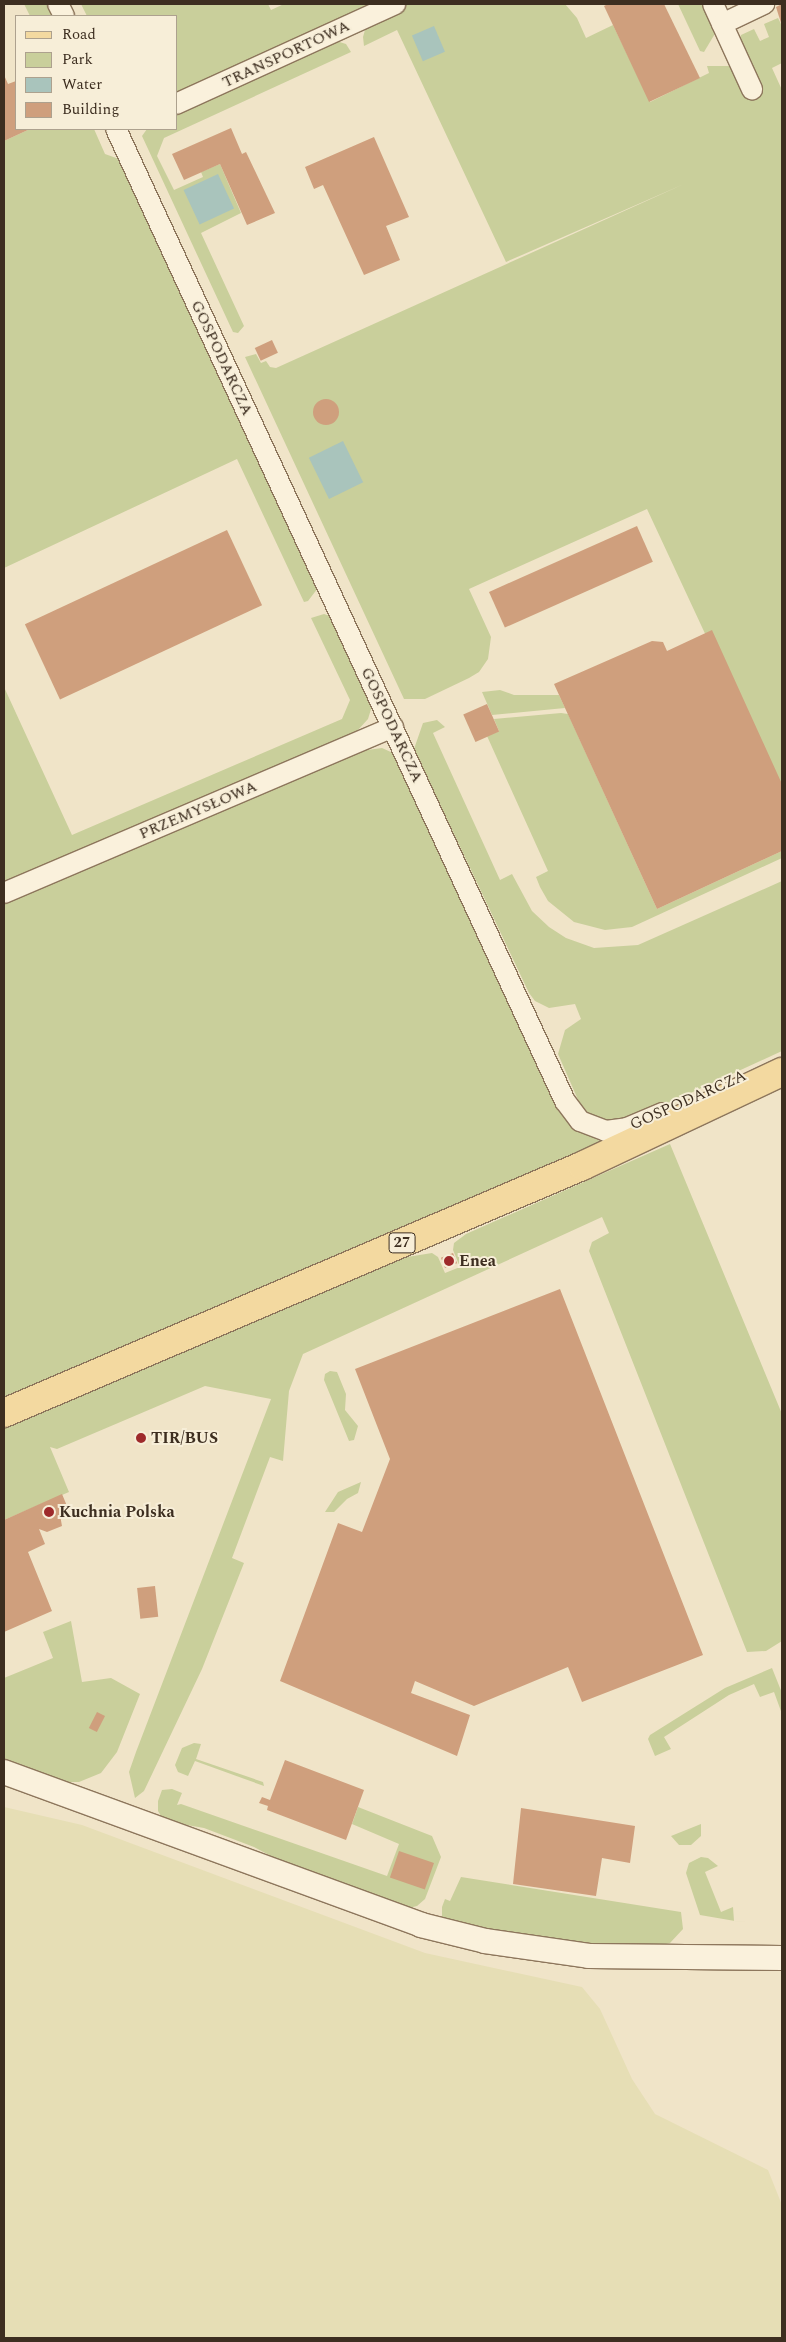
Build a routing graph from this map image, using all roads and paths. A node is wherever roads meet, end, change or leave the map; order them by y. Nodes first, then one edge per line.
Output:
1 (395, 4) edge
2 (713, 4) edge
3 (764, 4) edge
4 (722, 24) junction
5 (752, 89) dead end
6 (178, 103) edge
7 (118, 130) edge
8 (393, 727) junction
9 (4, 893) edge
10 (782, 1060) edge
11 (782, 1072) edge
12 (4, 1413) edge
13 (4, 1772) edge
14 (782, 1958) edge

1 - 6 street, TRANSPORTOWA
2 - 4 street
3 - 4 street
4 - 5 street
7 - 8 street, GOSPODARCZA
8 - 9 street, PRZEMYSŁOWA
8 - 10 street, GOSPODARCZA
11 - 12 main road, 27
13 - 14 street

